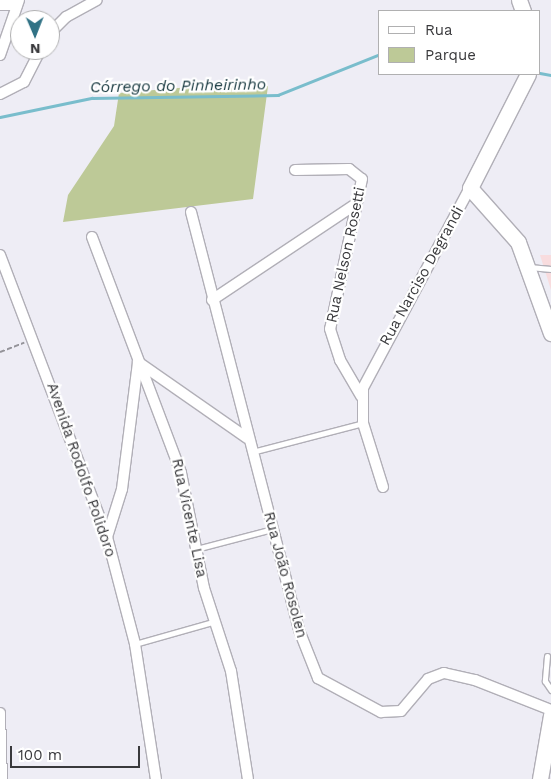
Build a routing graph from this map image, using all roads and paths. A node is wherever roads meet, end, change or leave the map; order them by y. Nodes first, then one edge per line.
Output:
1 (97, 0) edge
2 (18, 3) edge
3 (0, 5) edge
4 (60, 23) edge
5 (0, 55) edge
6 (35, 60) edge
7 (528, 75) edge
8 (0, 94) edge
9 (295, 170) dead end
10 (470, 188) junction
11 (356, 204) junction
12 (190, 212) dead end
13 (92, 237) dead end
14 (0, 255) edge
15 (529, 266) junction
16 (551, 269) edge
17 (212, 300) junction
18 (551, 333) edge
19 (33, 340) junction
20 (0, 352) edge
21 (138, 362) junction
22 (361, 396) junction
23 (363, 423) junction
24 (247, 438) junction
25 (252, 453) junction
26 (383, 487) dead end
27 (272, 529) junction
28 (107, 537) junction
29 (196, 549) junction
30 (216, 621) junction
31 (135, 644) junction
32 (547, 656) dead end
33 (551, 690) edge
34 (551, 710) edge
35 (0, 713) edge
36 (551, 715) edge
37 (549, 745) edge
38 (2, 779) edge
39 (156, 779) edge
40 (248, 779) edge
41 (540, 779) edge

1 - 4 street
2 - 3 street
2 - 5 street
6 - 8 street
7 - 10 main road, Rua Narciso Degrandi
9 - 11 street, Rua Nelson Rosetti
10 - 15 main road
10 - 22 street, Rua Narciso Degrandi
11 - 17 street
11 - 22 street, Rua Nelson Rosetti
12 - 17 street, Rua João Rosolen
13 - 21 street, Rua Vicente Lisa
14 - 19 street, Avenida Rodolfo Polidoro
15 - 16 lane
15 - 18 main road
17 - 24 street, Rua João Rosolen
19 - 20 path
19 - 28 street, Avenida Rodolfo Polidoro
21 - 24 street
21 - 28 street
21 - 29 street, Rua Vicente Lisa
22 - 23 street, Rua Narciso Degrandi
23 - 25 lane
23 - 26 street, Rua Narciso Degrandi
24 - 25 street, Rua João Rosolen
25 - 27 street, Rua João Rosolen
27 - 29 lane
27 - 34 street, Rua João Rosolen
28 - 31 street, Avenida Rodolfo Polidoro
29 - 30 street, Rua Vicente Lisa
30 - 31 lane
30 - 40 street, Rua Vicente Lisa
31 - 39 street, Avenida Rodolfo Polidoro
32 - 33 lane
35 - 38 street
36 - 37 main road
37 - 41 main road

